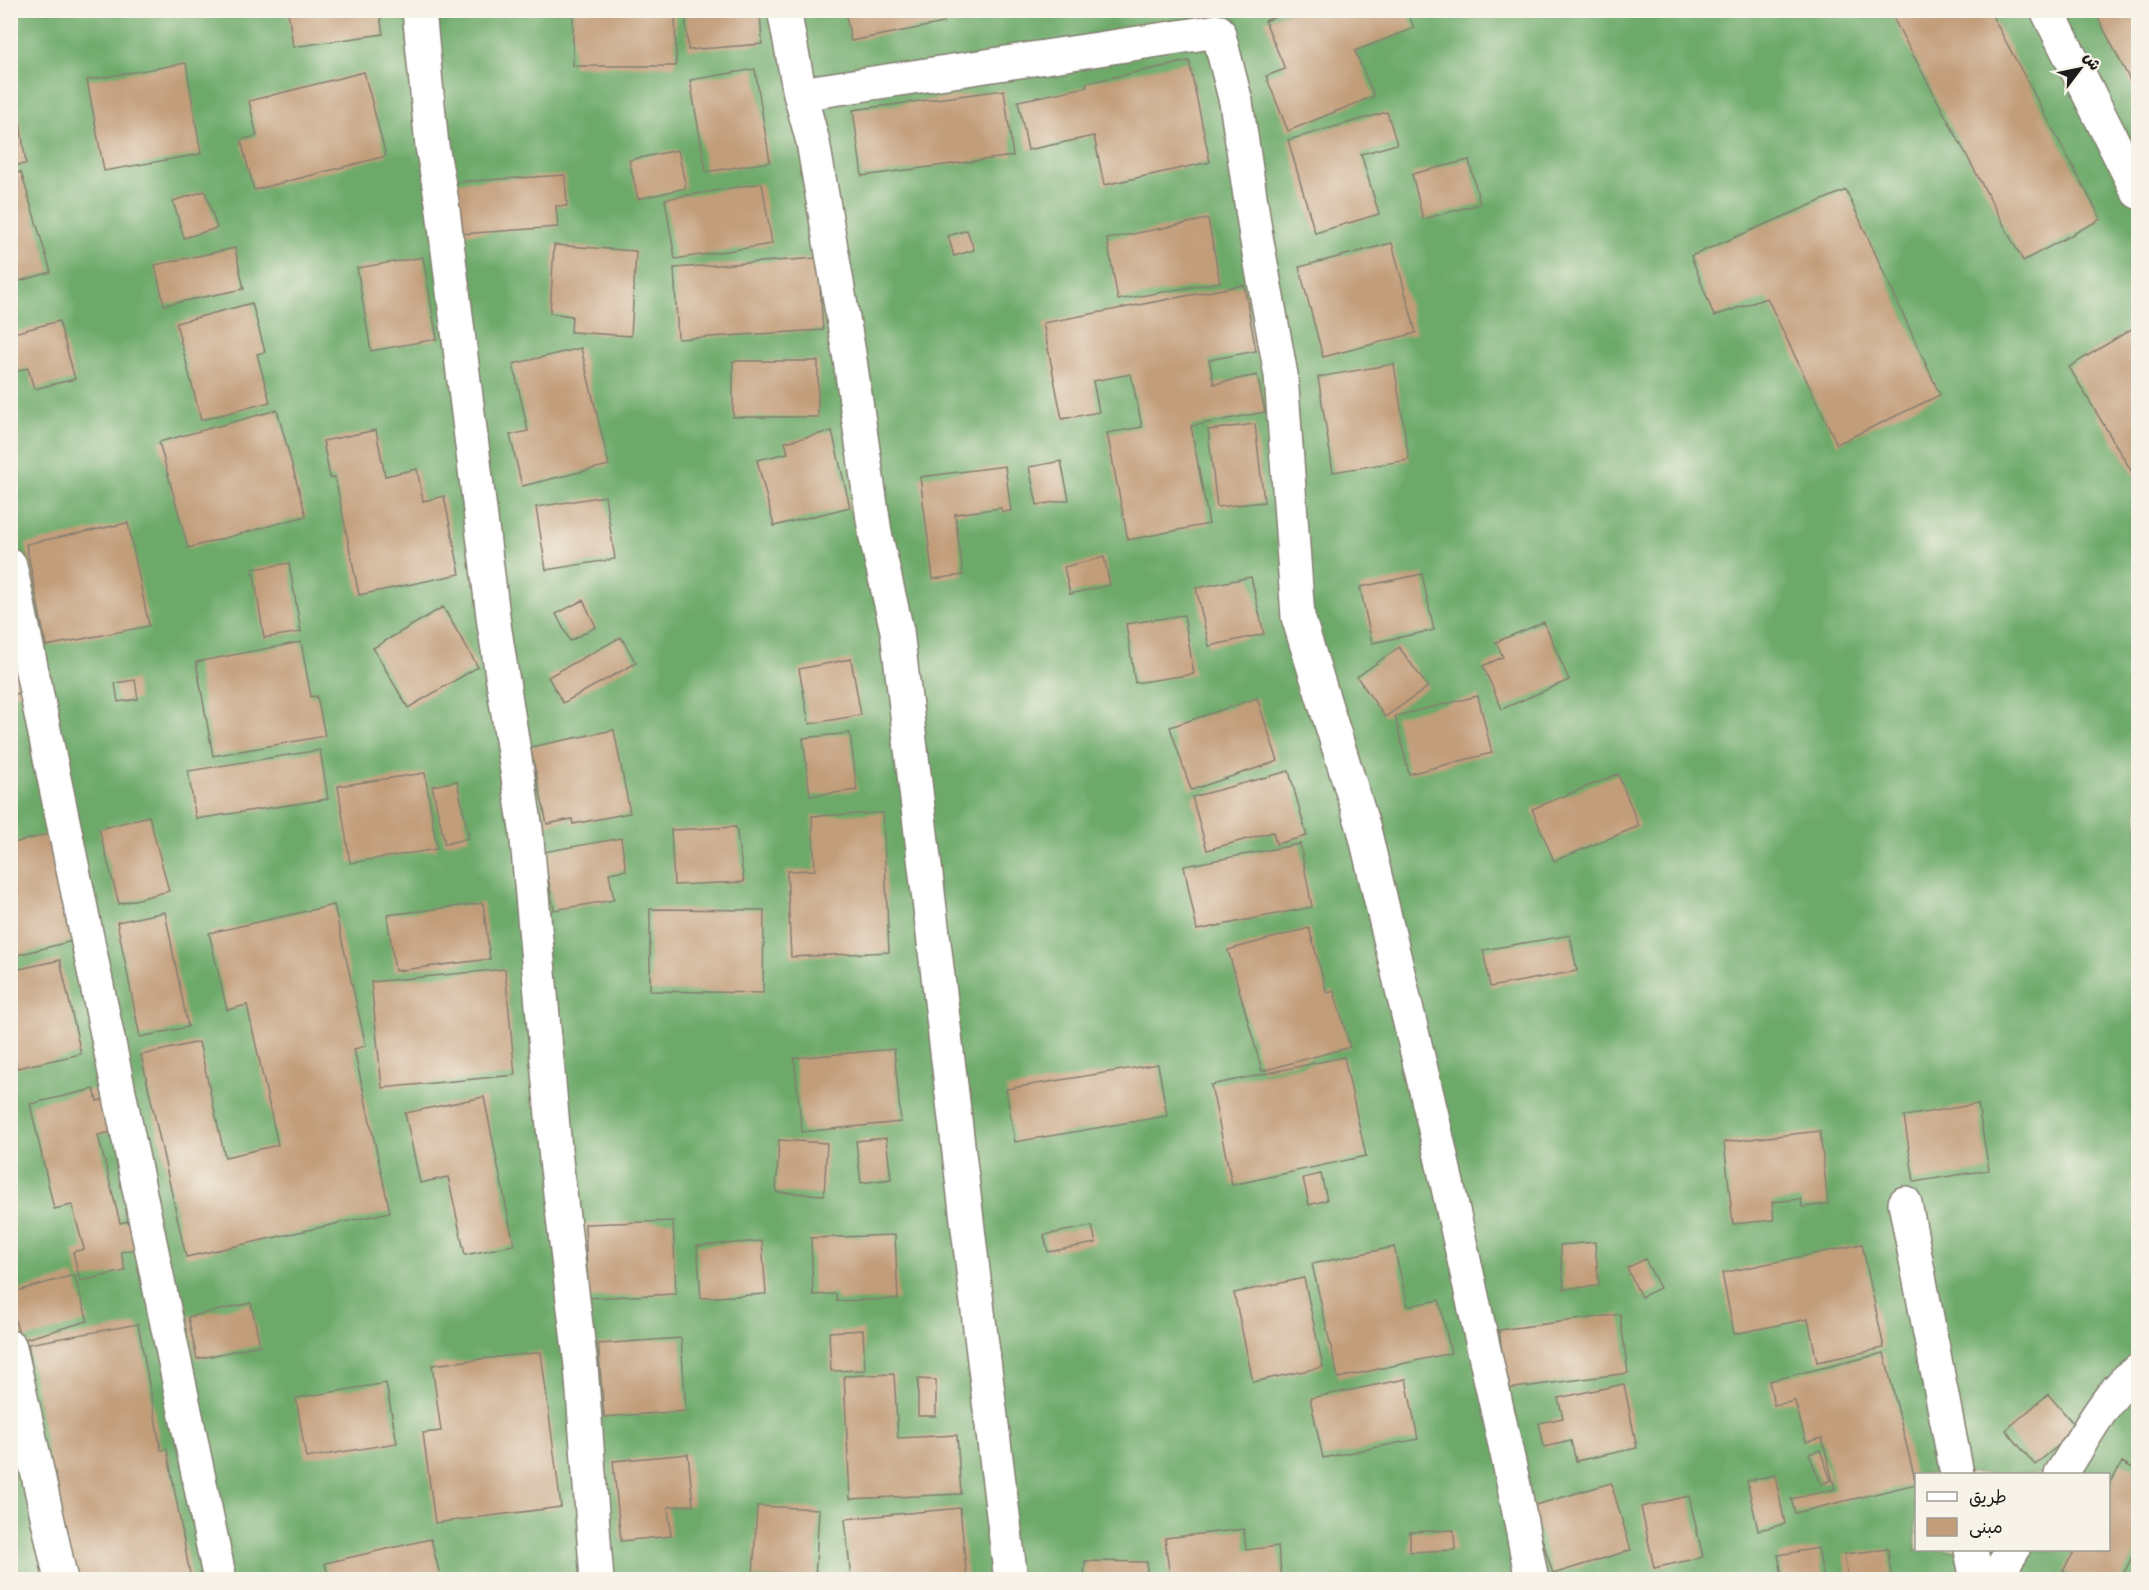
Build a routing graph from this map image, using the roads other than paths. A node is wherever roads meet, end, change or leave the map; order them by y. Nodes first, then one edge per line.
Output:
1 (419, 10) edge
2 (784, 10) edge
3 (2047, 10) edge
4 (800, 94) junction
5 (2139, 192) edge
6 (10, 565) edge
7 (1905, 1203) dead end
8 (10, 1347) edge
9 (2139, 1371) edge
10 (1957, 1473) edge
11 (2062, 1473) edge
12 (1971, 1551) edge
13 (2012, 1551) edge
14 (61, 1580) edge
15 (220, 1580) edge
16 (597, 1580) edge
17 (1011, 1580) edge
18 (1532, 1580) edge
19 (1977, 1580) edge
20 (1994, 1580) edge

1 - 16 street
2 - 4 street
3 - 5 street
4 - 17 street
4 - 18 street
6 - 15 street
7 - 10 street
8 - 14 street
9 - 11 street
12 - 19 street
13 - 20 street

